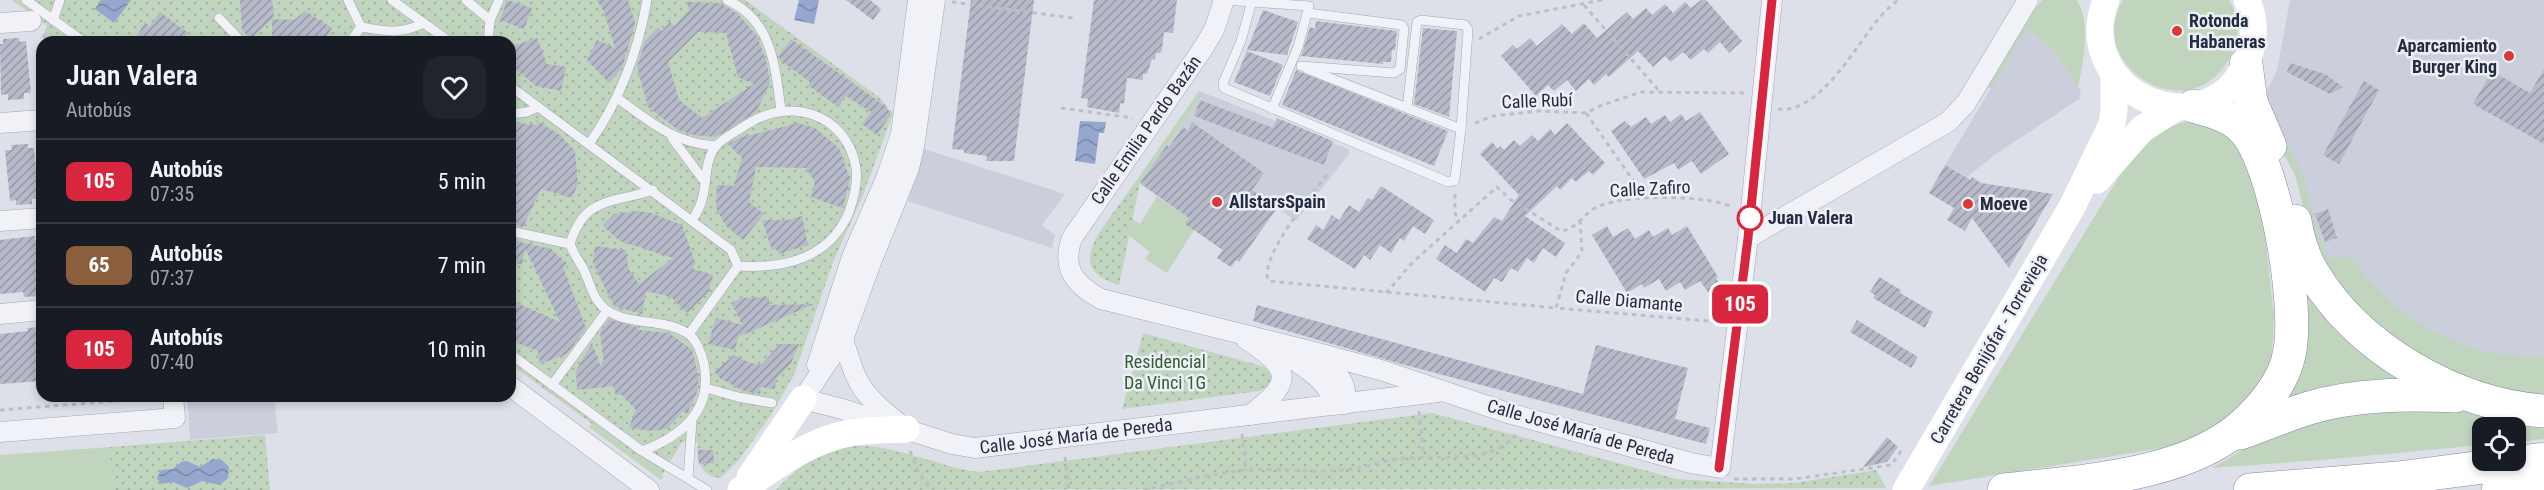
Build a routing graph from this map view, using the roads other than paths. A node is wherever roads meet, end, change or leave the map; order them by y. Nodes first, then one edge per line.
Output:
1 (26, 0) edge
2 (60, 0) edge
3 (348, 0) edge
4 (392, 0) edge
5 (466, 0) edge
6 (499, 0) edge
7 (647, 0) edge
8 (728, 0) edge
9 (918, 0) edge
10 (1224, 0) edge
11 (1772, 0) edge
12 (2028, 0) edge
13 (941, 1) edge
14 (1252, 1) edge
15 (2248, 2) edge
16 (2101, 4) edge
17 (1308, 13) junction
18 (219, 18) dead end
19 (53, 20) junction
20 (490, 20) junction
21 (32, 21) dead end
22 (0, 23) edge
23 (424, 23) junction
24 (361, 27) junction
25 (76, 36) edge
26 (236, 36) edge
27 (354, 36) edge
28 (442, 36) edge
29 (489, 36) edge
30 (1291, 63) junction
31 (2246, 64) junction
32 (1301, 66) junction
33 (2114, 75) junction
34 (516, 90) edge
35 (618, 98) junction
36 (538, 106) junction
37 (2184, 107) junction
38 (1407, 108) junction
39 (1272, 109) junction
40 (781, 110) junction
41 (516, 113) edge
42 (36, 120) edge
43 (0, 123) edge
44 (1466, 127) junction
45 (668, 135) junction
46 (589, 144) junction
47 (716, 146) junction
48 (705, 182) junction
49 (653, 190) junction
50 (2072, 207) junction
51 (36, 218) edge
52 (693, 219) junction
53 (0, 221) edge
54 (516, 232) edge
55 (1748, 238) junction
56 (570, 244) junction
57 (1068, 259) joint
58 (738, 266) junction
59 (607, 310) junction
60 (36, 311) edge
61 (0, 314) edge
62 (689, 334) junction
63 (1243, 334) junction
64 (843, 339) junction
65 (1314, 352) junction
66 (516, 358) edge
67 (552, 385) junction
68 (706, 388) junction
69 (516, 390) edge
70 (1444, 392) junction
71 (2469, 397) junction
72 (803, 399) junction
73 (174, 402) edge
74 (772, 403) dead end
75 (1339, 404) junction
76 (2544, 411) edge
77 (1250, 415) junction
78 (692, 421) junction
79 (0, 432) edge
80 (2226, 438) junction
81 (908, 440) junction
82 (642, 451) junction
83 (2544, 459) edge
84 (688, 478) junction
85 (2544, 483) edge
86 (649, 490) edge
87 (707, 490) edge
88 (741, 490) edge
89 (1906, 490) edge
90 (2004, 490) edge
91 (2250, 490) edge
92 (2498, 490) edge

1 - 19 lane
2 - 19 lane
3 - 24 lane
4 - 23 lane
5 - 20 lane
6 - 20 lane
7 - 35 lane
8 - 40 lane
9 - 72 street
10 - 14 lane
10 - 57 street, Calle Emilia Pardo Bazán
11 - 55 street
12 - 55 street
13 - 64 street
14 - 17 lane
14 - 39 lane
15 - 31 main road
16 - 33 main road
17 - 30 lane
17 - 32 lane
18 - 26 lane
19 - 25 lane
20 - 29 lane
21 - 22 street
23 - 24 lane
23 - 28 lane
24 - 27 lane
30 - 32 lane
30 - 39 lane
31 - 37 main road, Carretera Benijófar - Torrevieja
31 - 71 highway
32 - 38 lane
33 - 37 main road
33 - 50 main road, Carretera Benijófar - Torrevieja
34 - 36 lane
35 - 45 lane
35 - 46 lane
36 - 41 lane
36 - 46 lane
37 - 50 main road, Carretera Benijófar - Torrevieja
37 - 80 highway
38 - 44 lane
38 - 44 lane
39 - 44 lane
40 - 47 lane
40 - 58 lane
42 - 43 street
45 - 47 lane
45 - 48 lane
46 - 49 lane
47 - 48 lane
48 - 52 lane
49 - 52 lane
49 - 56 lane
50 - 89 main road, Carretera Benijófar - Torrevieja
51 - 53 street
52 - 58 lane
54 - 56 lane
55 - 70 street, Calle José María de Pereda
56 - 59 lane
57 - 63 street, Calle José María de Pereda
58 - 62 lane
59 - 62 lane
59 - 67 lane
60 - 61 street
62 - 68 lane
63 - 65 street, Calle José María de Pereda
63 - 75 street, Calle José María de Pereda
63 - 77 street, Calle José María de Pereda
64 - 72 street
64 - 81 street, Calle José María de Pereda
65 - 70 street, Calle José María de Pereda
65 - 75 street, Calle José María de Pereda
66 - 67 lane
67 - 82 lane
68 - 74 lane
68 - 78 lane
69 - 86 street
70 - 75 street, Calle José María de Pereda
71 - 76 highway
71 - 80 highway
72 - 81 street, Calle José María de Pereda
72 - 88 main road
73 - 79 street
75 - 77 street, Calle José María de Pereda
77 - 81 street, Calle José María de Pereda
78 - 82 lane
78 - 84 lane
80 - 90 highway
81 - 88 main road
82 - 84 lane
83 - 91 highway
84 - 87 lane
85 - 92 highway

